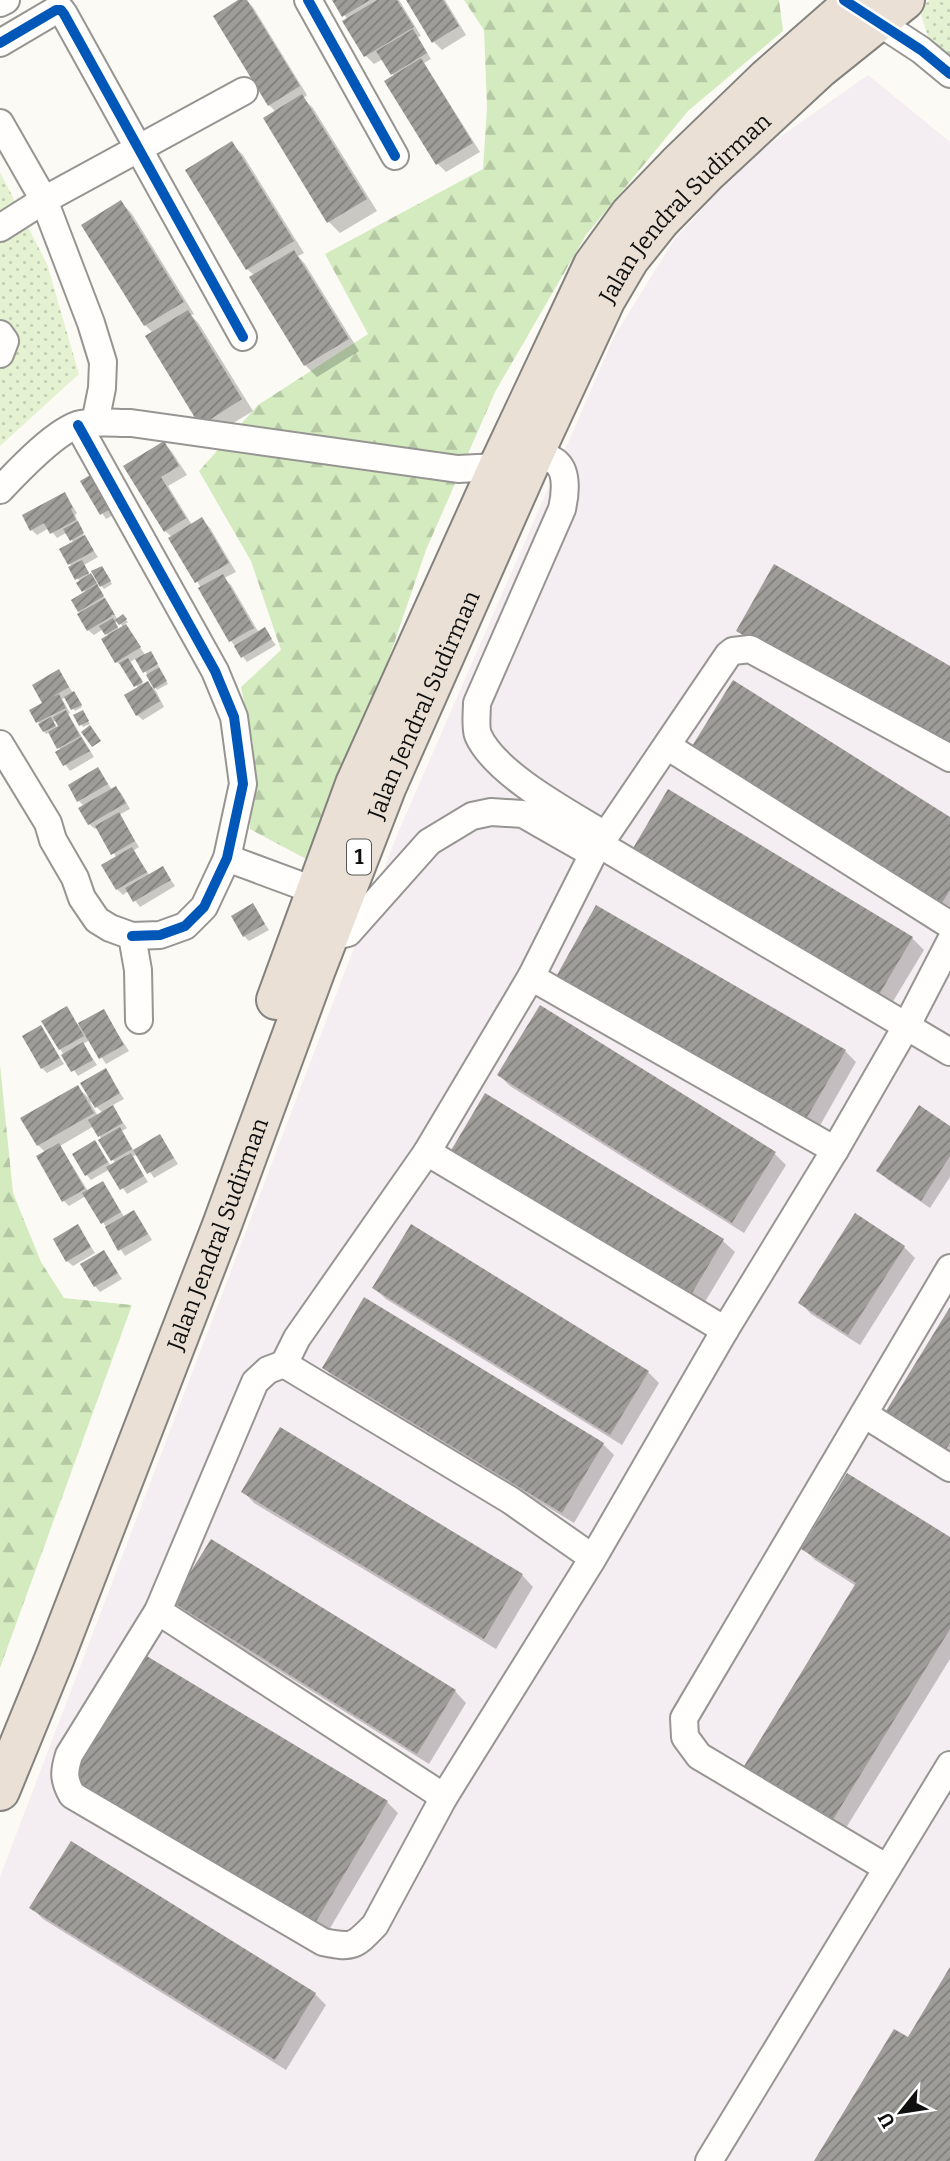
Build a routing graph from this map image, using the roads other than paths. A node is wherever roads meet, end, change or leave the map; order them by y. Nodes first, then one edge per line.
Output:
1 (6, 0) edge
2 (308, 0) edge
3 (0, 3) edge
4 (71, 5) edge
5 (867, 5) edge
6 (0, 43) edge
7 (950, 74) edge
8 (244, 91) dead end
9 (0, 123) edge
10 (137, 149) junction
11 (395, 156) dead end
12 (44, 200) junction
13 (0, 229) edge
14 (0, 334) edge
15 (243, 337) dead end
16 (0, 354) edge
17 (86, 424) junction
18 (535, 452) junction
19 (498, 467) junction
20 (0, 490) edge
21 (0, 744) edge
22 (667, 746) junction
23 (950, 758) edge
24 (599, 844) junction
25 (227, 858) junction
26 (316, 891) junction
27 (950, 925) edge
28 (132, 936) junction
29 (328, 938) junction
30 (950, 942) edge
31 (531, 977) junction
32 (139, 1020) dead end
33 (906, 1025) junction
34 (950, 1052) edge
35 (835, 1150) junction
36 (427, 1152) junction
37 (950, 1268) edge
38 (725, 1330) junction
39 (284, 1364) junction
40 (864, 1415) junction
41 (950, 1468) edge
42 (593, 1558) junction
43 (158, 1611) junction
44 (0, 1732) edge
45 (950, 1765) edge
46 (0, 1791) edge
47 (444, 1797) junction
48 (887, 1868) junction
49 (709, 2161) edge

1 - 3 street
2 - 11 street
4 - 6 street
4 - 10 street
5 - 7 street
5 - 18 highway, Jalan Jendral Sudirman / 1
5 - 19 highway, Jalan Jendral Sudirman / 1
8 - 10 street
9 - 12 street
10 - 12 street
10 - 15 street
12 - 13 street
12 - 17 street
14 - 16 street
17 - 19 street
17 - 20 street
17 - 25 street
18 - 24 street
18 - 29 highway, Jalan Jendral Sudirman / 1
19 - 26 highway, Jalan Jendral Sudirman / 1
21 - 28 street
22 - 23 street
22 - 24 street
22 - 27 street
24 - 29 street
24 - 31 street
24 - 33 street
25 - 26 street
25 - 28 street
26 - 44 highway, Jalan Jendral Sudirman / 1
28 - 32 street
29 - 46 highway, Jalan Jendral Sudirman / 1
30 - 33 street
31 - 35 street
31 - 36 street
33 - 34 street
33 - 35 street
35 - 38 street
36 - 38 street
36 - 39 street
37 - 40 street
38 - 42 street
39 - 42 street
39 - 43 street
40 - 41 street
40 - 48 street
42 - 47 street
43 - 47 street
43 - 47 street
45 - 48 street
48 - 49 street

